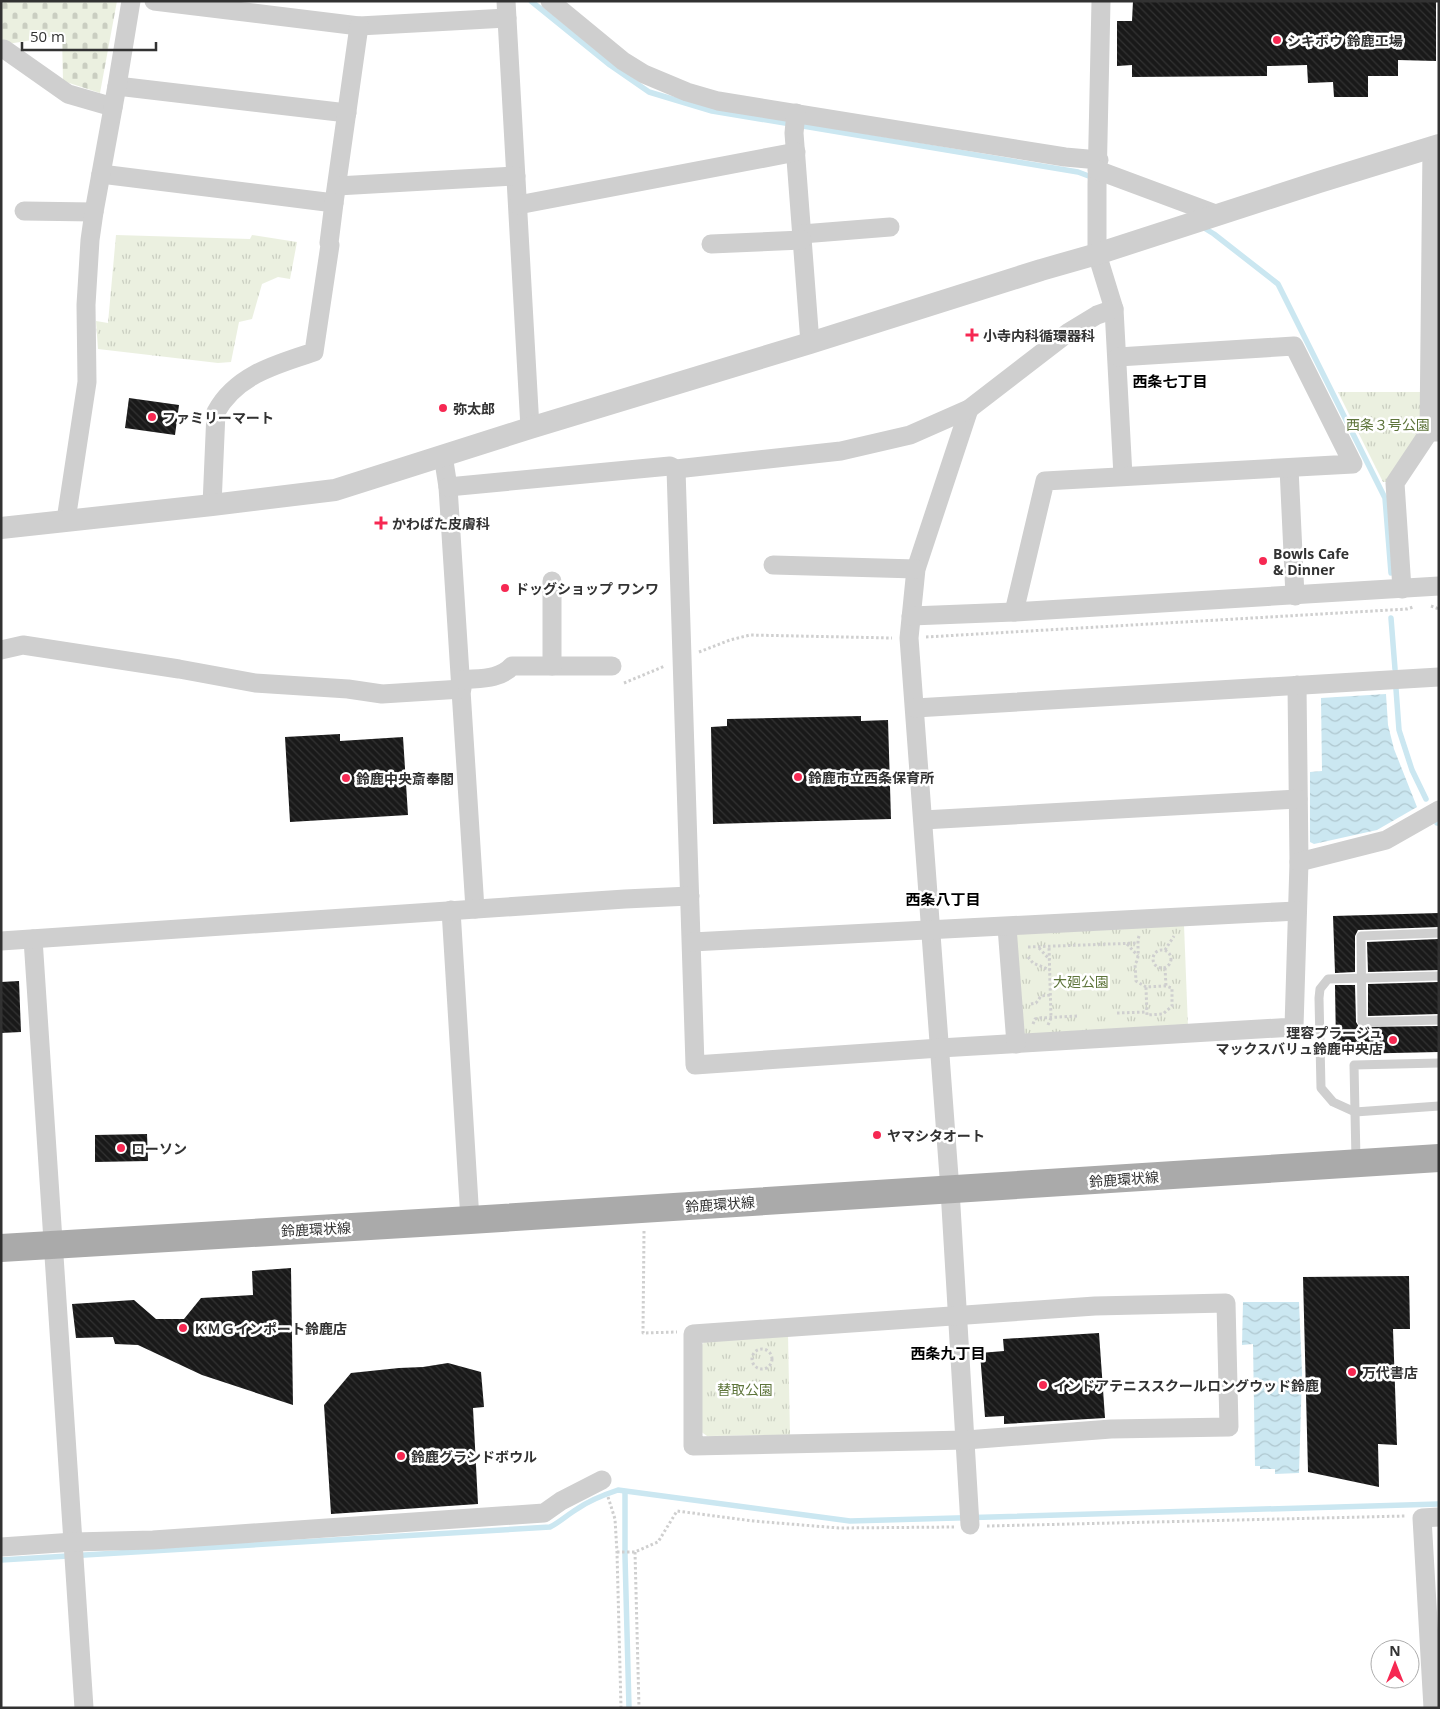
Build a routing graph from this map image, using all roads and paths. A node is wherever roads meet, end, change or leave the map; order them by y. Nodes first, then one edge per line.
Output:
1 (131, 1) edge
2 (154, 1) edge
3 (550, 1) edge
4 (1101, 1) edge
5 (507, 10) edge
6 (359, 26) junction
7 (1, 49) edge
8 (117, 86) junction
9 (113, 107) junction
10 (347, 113) junction
11 (796, 113) junction
12 (795, 142) junction
13 (1436, 146) edge
14 (1098, 172) junction
15 (101, 174) junction
16 (516, 176) junction
17 (335, 195) junction
18 (518, 205) junction
19 (24, 211) dead end
20 (94, 212) junction
21 (1218, 215) junction
22 (890, 227) dead end
23 (802, 237) junction
24 (711, 244) dead end
25 (1097, 254) junction
26 (1435, 256) edge
27 (1114, 309) junction
28 (810, 343) junction
29 (1118, 357) junction
30 (969, 408) junction
31 (530, 428) junction
32 (1434, 432) edge
33 (443, 455) junction
34 (1288, 468) junction
35 (676, 469) junction
36 (1123, 476) junction
37 (448, 487) junction
38 (212, 506) junction
39 (66, 520) junction
40 (1, 528) edge
41 (773, 565) dead end
42 (916, 569) junction
43 (552, 581) dead end
44 (1439, 586) edge
45 (1402, 589) junction
46 (1295, 596) junction
47 (1014, 612) junction
48 (911, 616) junction
49 (1, 650) edge
50 (552, 666) junction
51 (612, 666) dead end
52 (1439, 677) edge
53 (462, 685) junction
54 (1297, 685) junction
55 (914, 708) junction
56 (1298, 799) junction
57 (1439, 810) edge
58 (923, 820) junction
59 (1298, 862) junction
60 (690, 896) junction
61 (476, 909) junction
62 (451, 910) junction
63 (1297, 911) junction
64 (1007, 927) junction
65 (930, 931) junction
66 (1439, 933) edge
67 (1142, 934) dead end
68 (1112, 938) dead end
69 (33, 939) junction
70 (1085, 940) dead end
71 (1, 941) edge
72 (692, 942) junction
73 (1138, 943) junction
74 (1112, 944) junction
75 (1126, 944) junction
76 (1085, 945) junction
77 (1039, 947) junction
78 (1049, 947) junction
79 (1028, 948) dead end
80 (1138, 957) junction
81 (1050, 960) junction
82 (1165, 968) junction
83 (1439, 976) edge
84 (1362, 979) junction
85 (1166, 986) junction
86 (1146, 987) junction
87 (1147, 1012) junction
88 (1117, 1013) dead end
89 (1079, 1016) dead end
90 (1051, 1018) junction
91 (1439, 1020) edge
92 (1038, 1026) dead end
93 (1043, 1026) dead end
94 (1048, 1026) junction
95 (1048, 1033) dead end
96 (1016, 1044) junction
97 (940, 1048) junction
98 (1439, 1063) edge
99 (1439, 1106) edge
100 (1355, 1112) junction
101 (1439, 1158) edge
102 (1356, 1164) junction
103 (950, 1190) junction
104 (470, 1220) junction
105 (644, 1230) dead end
106 (54, 1244) junction
107 (1, 1248) edge
108 (958, 1316) junction
109 (693, 1334) junction
110 (767, 1368) joint
111 (966, 1440) junction
112 (602, 1480) dead end
113 (609, 1500) dead end
114 (1430, 1517) edge
115 (970, 1526) junction
116 (1, 1547) edge
117 (619, 1552) junction
118 (633, 1552) junction
119 (74, 1553) junction
120 (84, 1708) edge
121 (621, 1708) edge
122 (639, 1708) edge
123 (1433, 1708) edge

1 - 8 street
2 - 6 street
3 - 11 street
4 - 14 street
5 - 6 street
5 - 16 street
6 - 10 street
7 - 9 street
8 - 9 street
8 - 10 street
9 - 15 street
10 - 17 street
11 - 12 street
11 - 14 street
12 - 18 street
12 - 23 street
13 - 21 street
13 - 26 street
14 - 21 street
14 - 25 street
15 - 17 street
15 - 20 street
16 - 17 street
16 - 18 street
17 - 38 street
18 - 31 street
19 - 20 street
20 - 39 street
21 - 25 street
22 - 23 street
23 - 24 street
23 - 28 street
25 - 27 street
25 - 28 street
26 - 32 street
27 - 29 street
27 - 30 street
28 - 31 street
29 - 34 street
29 - 36 street
30 - 35 street
30 - 42 street
31 - 33 street
32 - 45 street
33 - 37 street
33 - 38 street
34 - 36 street
34 - 46 street
35 - 37 street
35 - 60 street
36 - 47 street
37 - 53 street
38 - 39 street
39 - 40 street
41 - 42 street
42 - 48 street
43 - 50 street
44 - 45 street
45 - 46 street
46 - 47 street
47 - 48 street
48 - 55 street
49 - 53 street
50 - 51 street
50 - 53 street
52 - 54 street
53 - 61 street
54 - 55 street
54 - 56 street
55 - 58 street
56 - 58 street
56 - 59 street
57 - 59 street
58 - 65 street
59 - 63 street
60 - 61 street
60 - 72 street
61 - 62 street
62 - 69 street
62 - 104 street
63 - 64 street
63 - 96 street
64 - 65 street
64 - 96 street
65 - 72 street
65 - 97 street
66 - 84 lane
67 - 73 path
68 - 74 path
69 - 71 street
69 - 106 street
70 - 76 path
72 - 97 street
73 - 75 path
73 - 80 path
74 - 75 path
74 - 76 path
75 - 80 path
76 - 78 path
77 - 78 path
77 - 79 path
77 - 81 path
78 - 81 path
80 - 86 path
81 - 90 path
82 - 82 path
82 - 85 path
83 - 84 lane
84 - 91 lane
84 - 100 lane
85 - 86 path
85 - 87 path
86 - 87 path
87 - 88 path
89 - 90 path
90 - 92 path
90 - 94 path
93 - 94 path
94 - 95 path
96 - 97 street
97 - 103 street
98 - 100 lane
99 - 100 lane
100 - 102 lane
101 - 102 main road, 鈴鹿環状線
102 - 103 main road, 鈴鹿環状線
103 - 104 main road, 鈴鹿環状線
103 - 108 street
104 - 106 main road, 鈴鹿環状線
105 - 109 path
106 - 107 main road, 鈴鹿環状線
106 - 119 street
108 - 109 street
108 - 111 street
108 - 111 street
109 - 111 street
110 - 110 path
111 - 115 street
112 - 119 street
113 - 117 path
114 - 115 path
114 - 123 street
115 - 118 path
116 - 119 street
117 - 118 path
117 - 121 path
118 - 122 path
119 - 120 street

